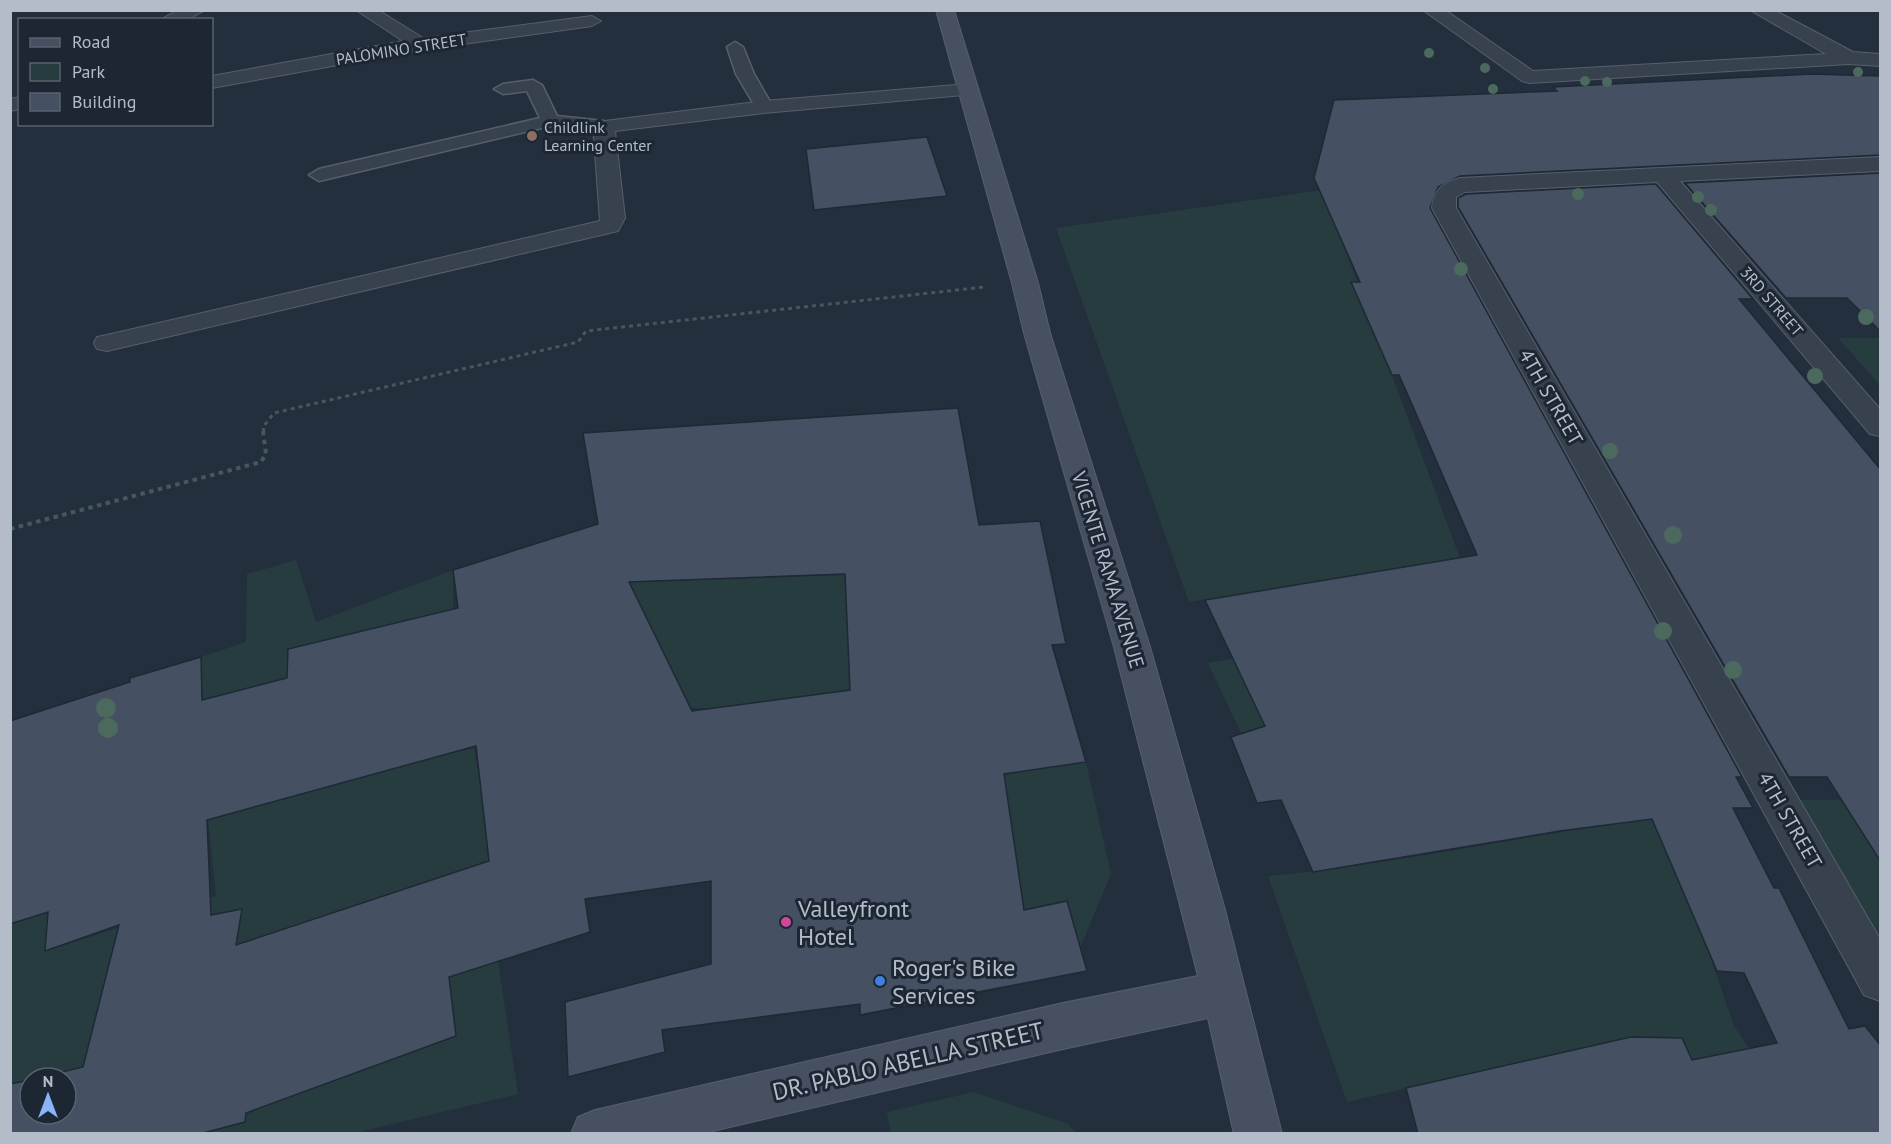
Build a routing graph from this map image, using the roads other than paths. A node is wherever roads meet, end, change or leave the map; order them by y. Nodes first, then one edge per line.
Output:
1 (196, 10) edge
2 (365, 10) edge
3 (945, 10) edge
4 (1432, 10) edge
5 (1759, 10) edge
6 (174, 18) edge
7 (592, 21) dead end
8 (420, 44) junction
9 (735, 47) dead end
10 (1849, 58) junction
11 (1881, 60) edge
12 (213, 82) edge
13 (503, 89) dead end
14 (968, 90) junction
15 (764, 107) junction
16 (550, 121) junction
17 (604, 126) junction
18 (1881, 164) edge
19 (318, 175) dead end
20 (1663, 175) junction
21 (107, 344) dead end
22 (1881, 427) edge
23 (1881, 980) edge
24 (1222, 993) junction
25 (595, 1134) edge
26 (1258, 1134) edge

1 - 6 street
2 - 8 street
3 - 14 main road, VICENTE RAMA AVENUE
4 - 10 street
5 - 10 street
7 - 8 street, PALOMINO STREET
8 - 12 street, PALOMINO STREET
9 - 15 lane
10 - 11 street
13 - 16 lane
14 - 15 street
14 - 24 main road, VICENTE RAMA AVENUE
15 - 17 street
16 - 17 lane
16 - 19 lane
17 - 21 street
18 - 20 street, 4TH STREET
20 - 22 street, 3RD STREET
20 - 23 street, 4TH STREET
24 - 25 main road, DR. PABLO ABELLA STREET
24 - 26 main road, VICENTE RAMA AVENUE

